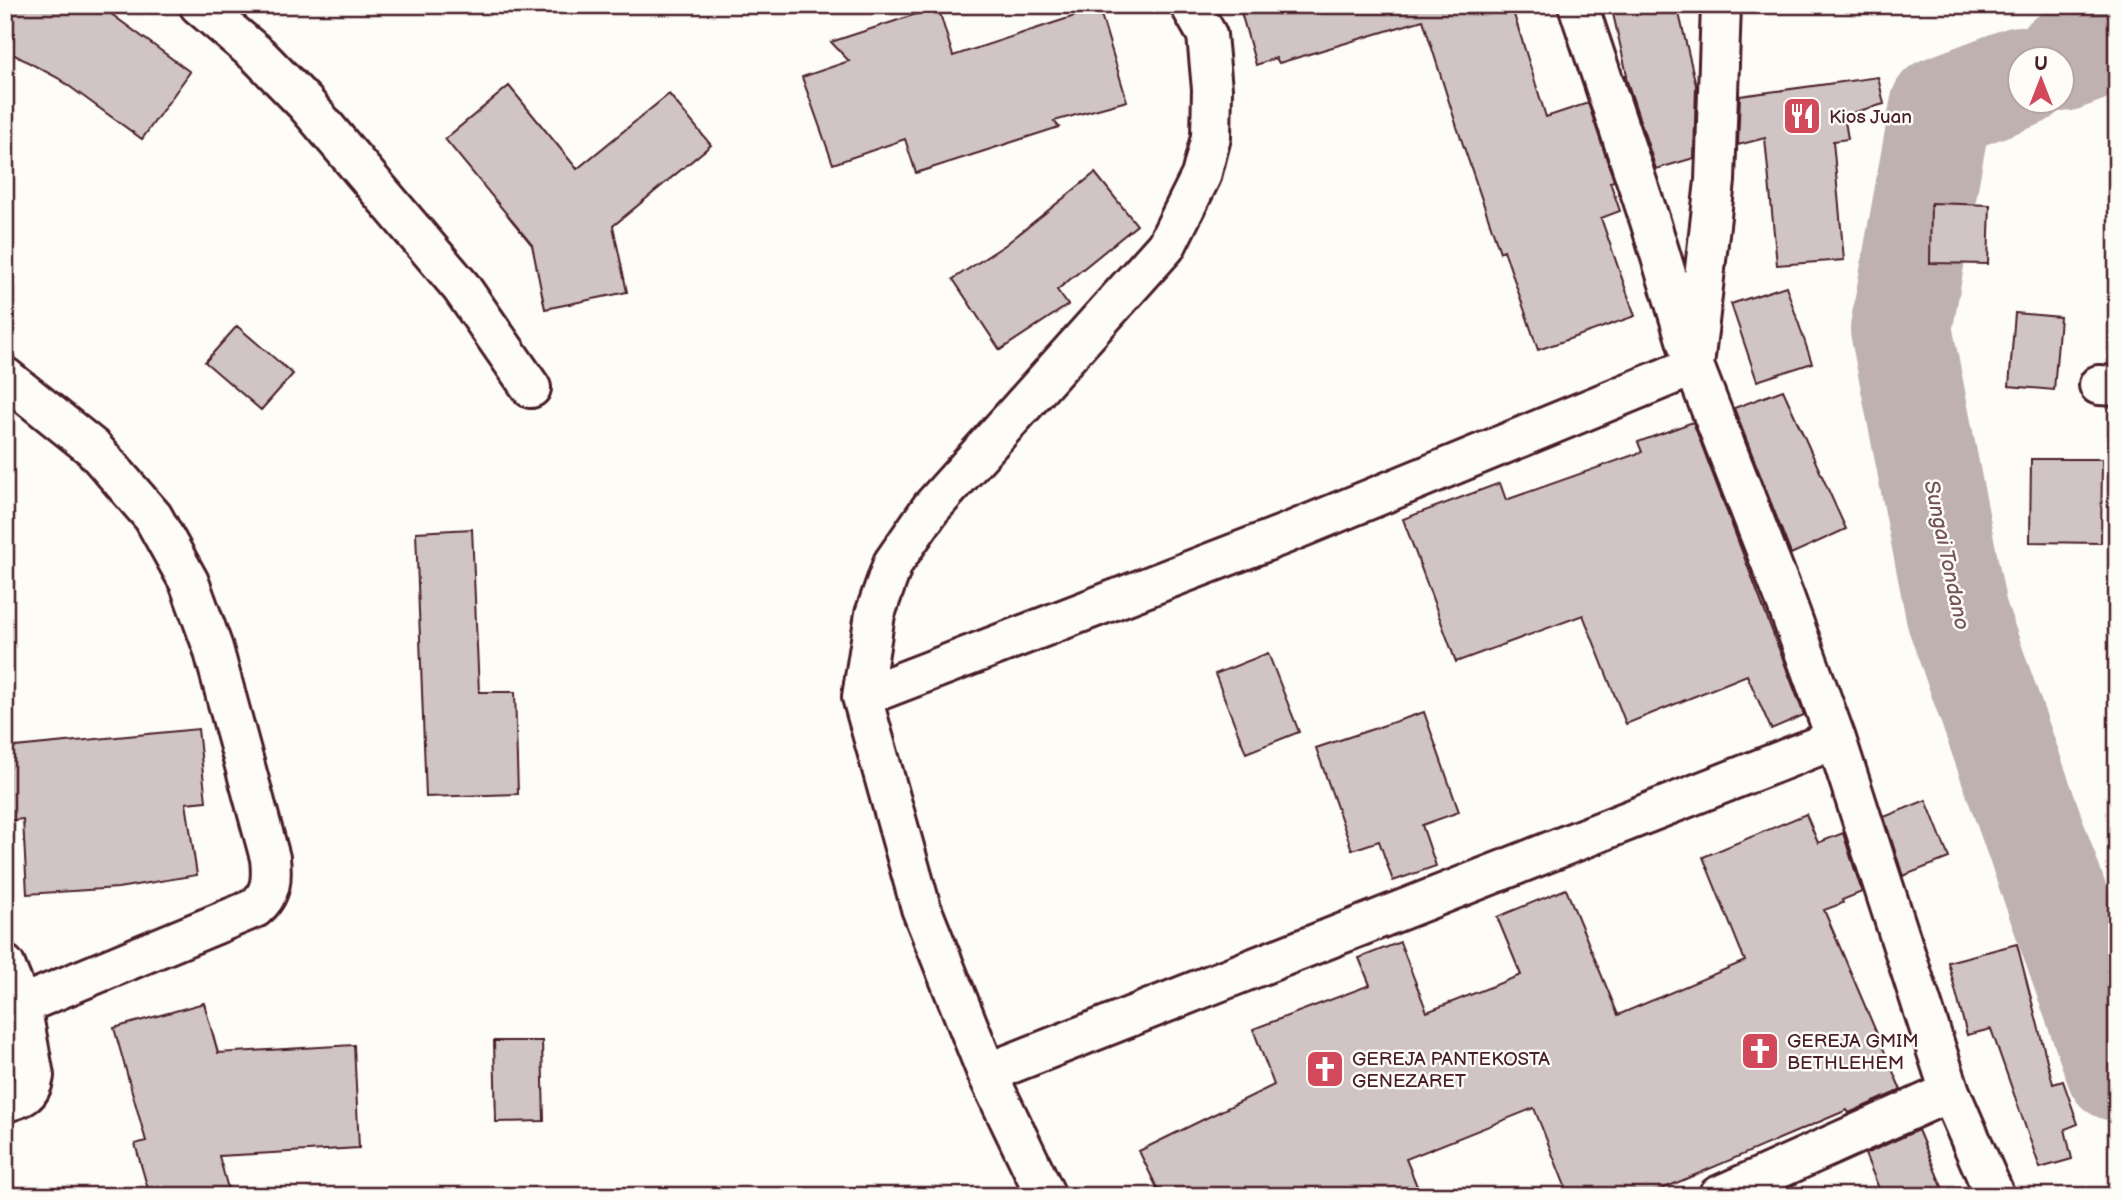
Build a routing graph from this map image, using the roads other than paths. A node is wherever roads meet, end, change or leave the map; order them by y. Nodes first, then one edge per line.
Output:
1 (199, 5) edge
2 (1190, 5) edge
3 (1578, 5) edge
4 (1721, 5) edge
5 (1694, 366) junction
6 (5, 377) edge
7 (531, 388) dead end
8 (862, 697) junction
9 (1836, 739) junction
10 (5, 965) edge
11 (20, 1005) junction
12 (987, 1073) junction
13 (1951, 1092) junction
14 (5, 1102) edge
15 (1046, 1196) edge
16 (1718, 1196) edge
17 (1995, 1196) edge

1 - 7 street
2 - 8 street
3 - 5 street
4 - 5 street
5 - 8 street
5 - 9 street
6 - 11 street
8 - 12 street
9 - 12 street
9 - 13 street
10 - 11 street
11 - 14 street
12 - 15 street
13 - 16 street
13 - 17 street

